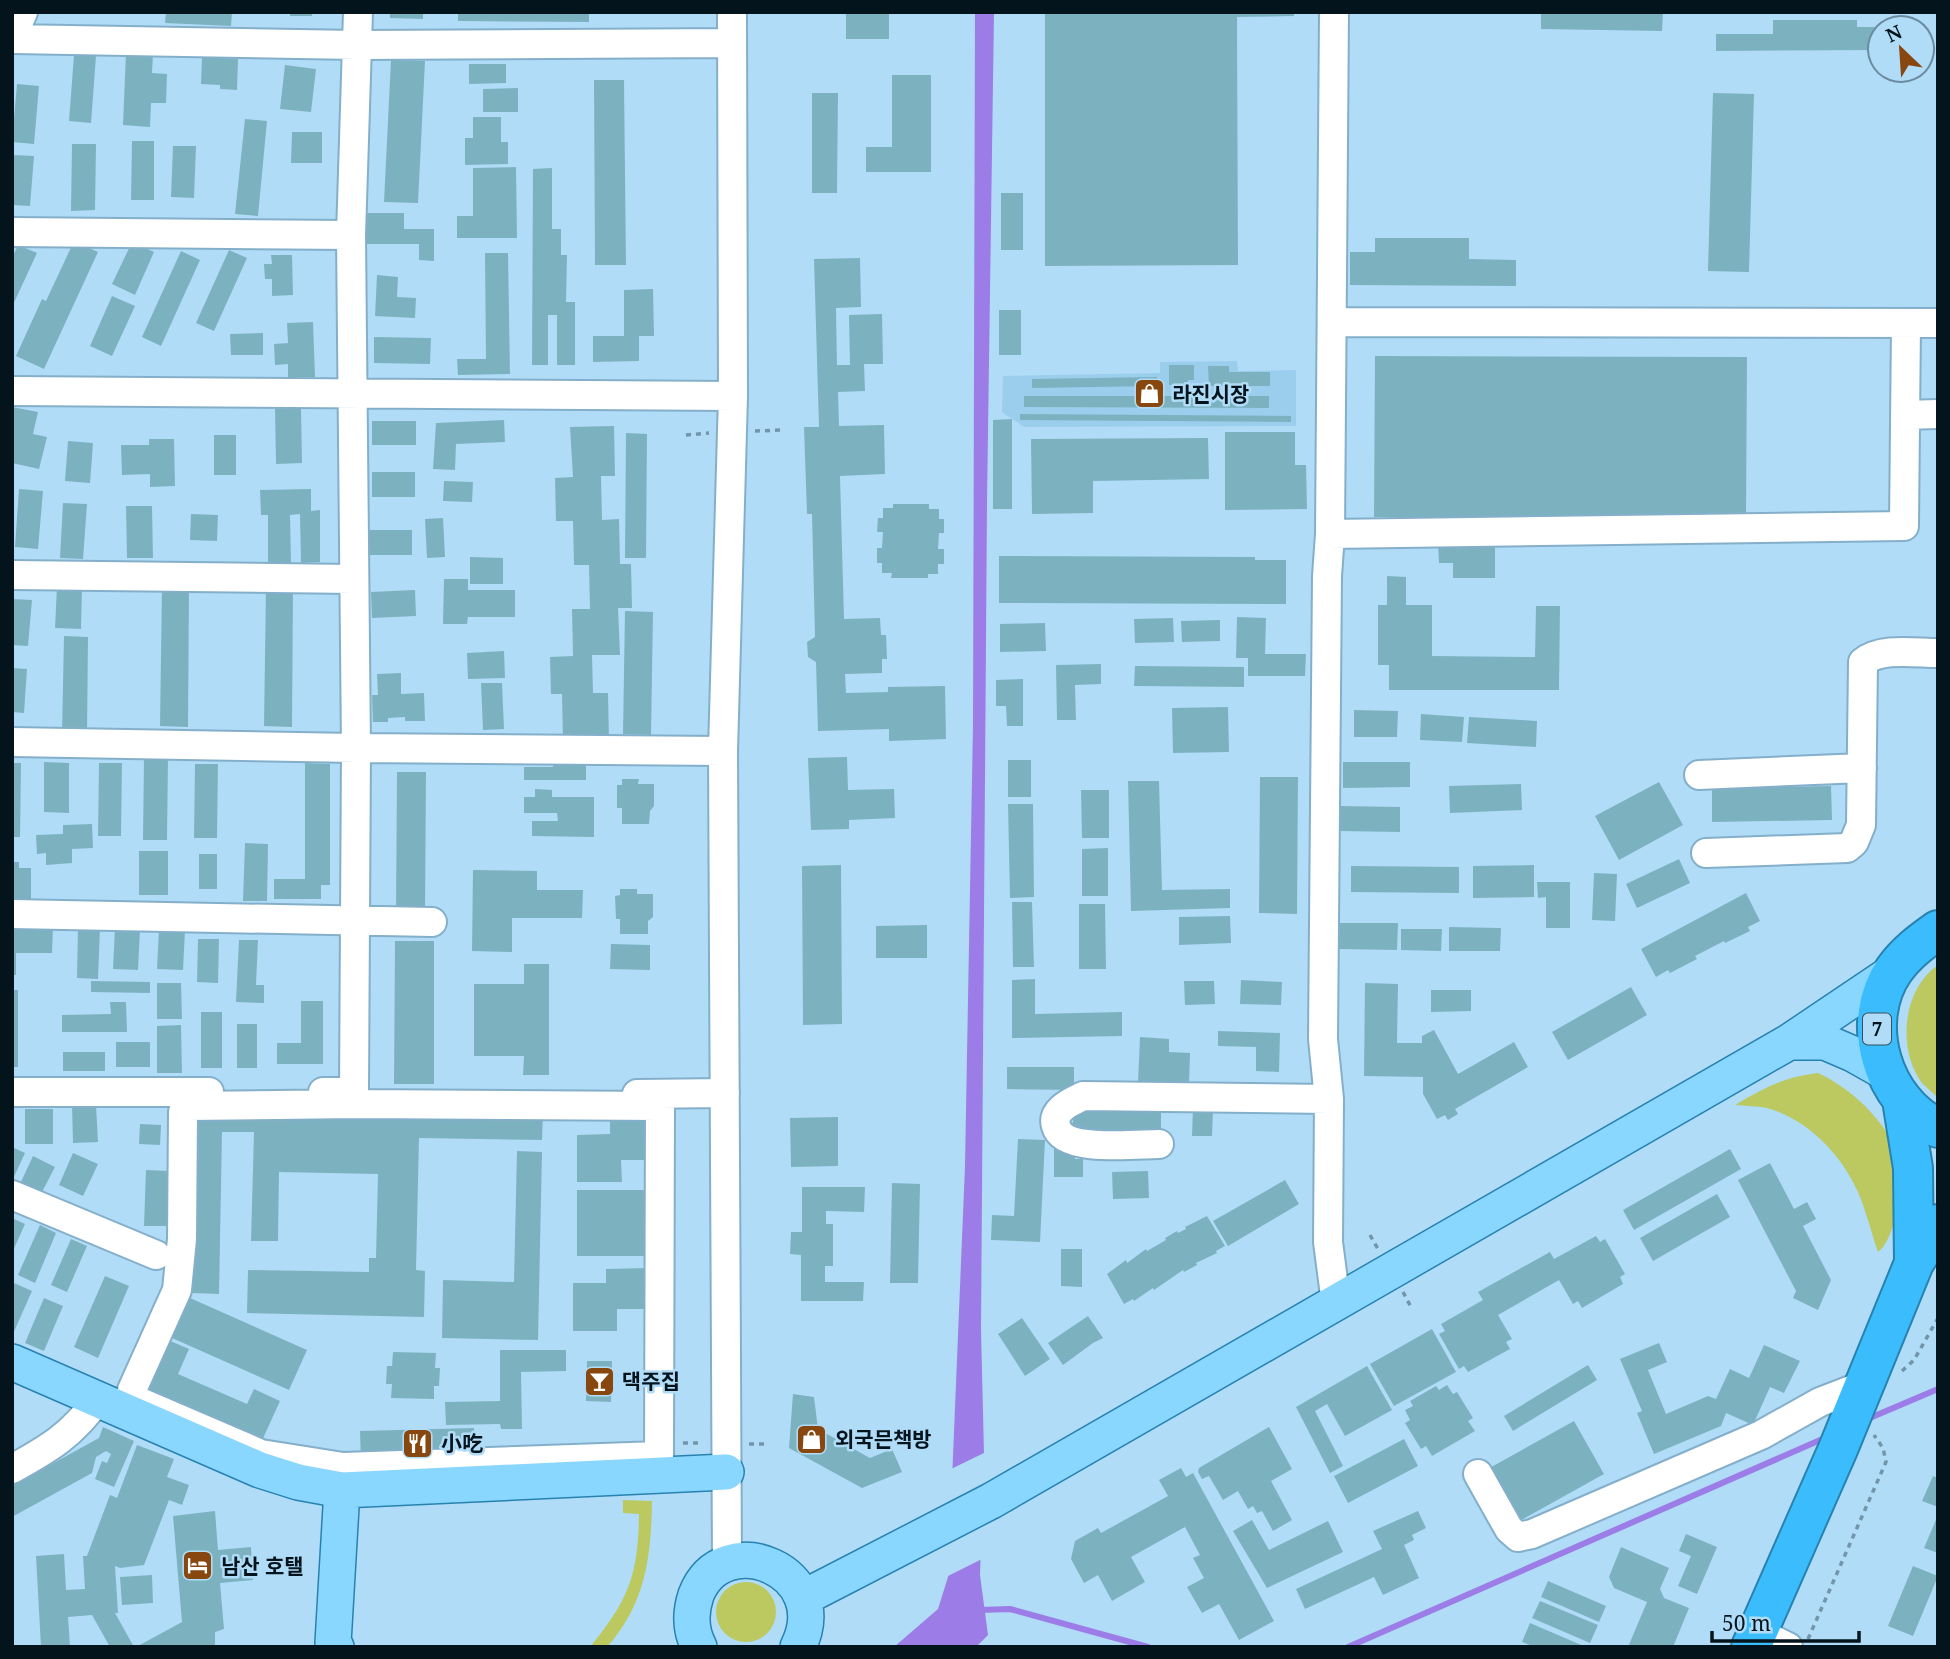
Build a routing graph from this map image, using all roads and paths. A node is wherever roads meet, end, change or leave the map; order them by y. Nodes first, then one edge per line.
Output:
1 (23, 12) edge
2 (358, 12) edge
3 (732, 12) edge
4 (1334, 12) edge
5 (12, 38) edge
6 (732, 43) junction
7 (357, 45) junction
8 (12, 232) edge
9 (351, 235) junction
10 (1332, 323) junction
11 (1906, 323) junction
12 (1938, 323) edge
13 (12, 391) edge
14 (352, 393) junction
15 (733, 396) junction
16 (1938, 414) edge
17 (1905, 415) junction
18 (1331, 534) junction
19 (12, 575) edge
20 (353, 579) junction
21 (1938, 653) edge
22 (12, 742) edge
23 (356, 748) junction
24 (723, 751) junction
25 (1862, 768) junction
26 (1699, 775) dead end
27 (1706, 853) dead end
28 (12, 914) edge
29 (356, 920) junction
30 (432, 922) dead end
31 (1938, 930) edge
32 (1893, 972) junction
33 (1788, 1042) junction
34 (1893, 1086) junction
35 (12, 1092) edge
36 (725, 1093) junction
37 (466, 1095) dead end
38 (1329, 1099) junction
39 (1938, 1128) edge
40 (1159, 1144) dead end
41 (12, 1195) edge
42 (1938, 1224) edge
43 (156, 1255) dead end
44 (1914, 1264) junction
45 (1336, 1303) junction
46 (1938, 1318) edge
47 (12, 1362) edge
48 (114, 1399) junction
49 (1872, 1401) junction
50 (12, 1469) edge
51 (726, 1472) junction
52 (1478, 1474) dead end
53 (342, 1490) junction
54 (727, 1564) junction
55 (803, 1598) junction
56 (1765, 1642) edge
57 (332, 1646) edge
58 (699, 1647) edge
59 (798, 1647) edge
60 (1805, 1647) edge

1 - 5 street
2 - 7 street
3 - 6 street
4 - 10 street
5 - 7 street
6 - 7 street
6 - 15 street
7 - 9 street
8 - 9 street
9 - 14 street
10 - 11 street
10 - 18 street
11 - 12 street
11 - 17 street
13 - 14 street
14 - 15 street
14 - 20 street
15 - 24 street
16 - 17 street
17 - 18 street
18 - 38 street
19 - 20 street
20 - 23 street
21 - 25 street
22 - 23 street
23 - 24 street
23 - 29 street
24 - 36 street
25 - 26 street
25 - 27 street
28 - 29 street
29 - 30 street
29 - 35 street
31 - 32 highway, 7
32 - 33 main road
32 - 34 highway, 7
33 - 34 main road
33 - 45 main road
34 - 39 highway
34 - 44 highway, 7
36 - 37 street
36 - 51 street
38 - 40 street
38 - 45 street
41 - 43 street
42 - 44 highway, 7
44 - 49 highway, 7
45 - 55 main road
46 - 49 path
47 - 48 main road
48 - 48 street
48 - 50 street
48 - 53 main road
49 - 52 street
49 - 56 highway, 7
49 - 60 path
51 - 53 main road
51 - 54 street
53 - 57 main road
54 - 55 main road
54 - 58 main road
55 - 59 main road

